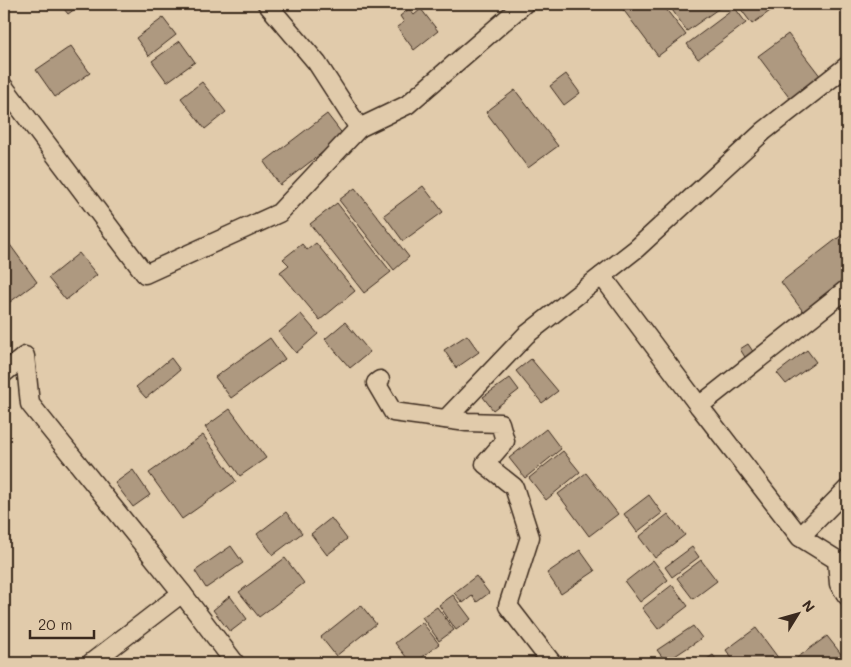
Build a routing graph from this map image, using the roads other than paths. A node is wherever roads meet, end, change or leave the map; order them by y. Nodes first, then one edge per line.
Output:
1 (267, 4) edge
2 (524, 4) edge
3 (847, 66) edge
4 (4, 87) edge
5 (359, 128) junction
6 (602, 276) junction
7 (847, 289) edge
8 (4, 373) edge
9 (380, 380) dead end
10 (699, 406) junction
11 (446, 419) junction
12 (847, 488) edge
13 (800, 537) junction
14 (182, 594) junction
15 (847, 596) edge
16 (91, 663) edge
17 (235, 663) edge
18 (552, 663) edge

1 - 5 street
2 - 5 street
3 - 6 street
4 - 5 street
6 - 10 street
6 - 11 street
7 - 10 street
8 - 14 street
9 - 11 street
10 - 13 street
11 - 18 street
12 - 13 street
13 - 15 street
14 - 16 street
14 - 17 street

